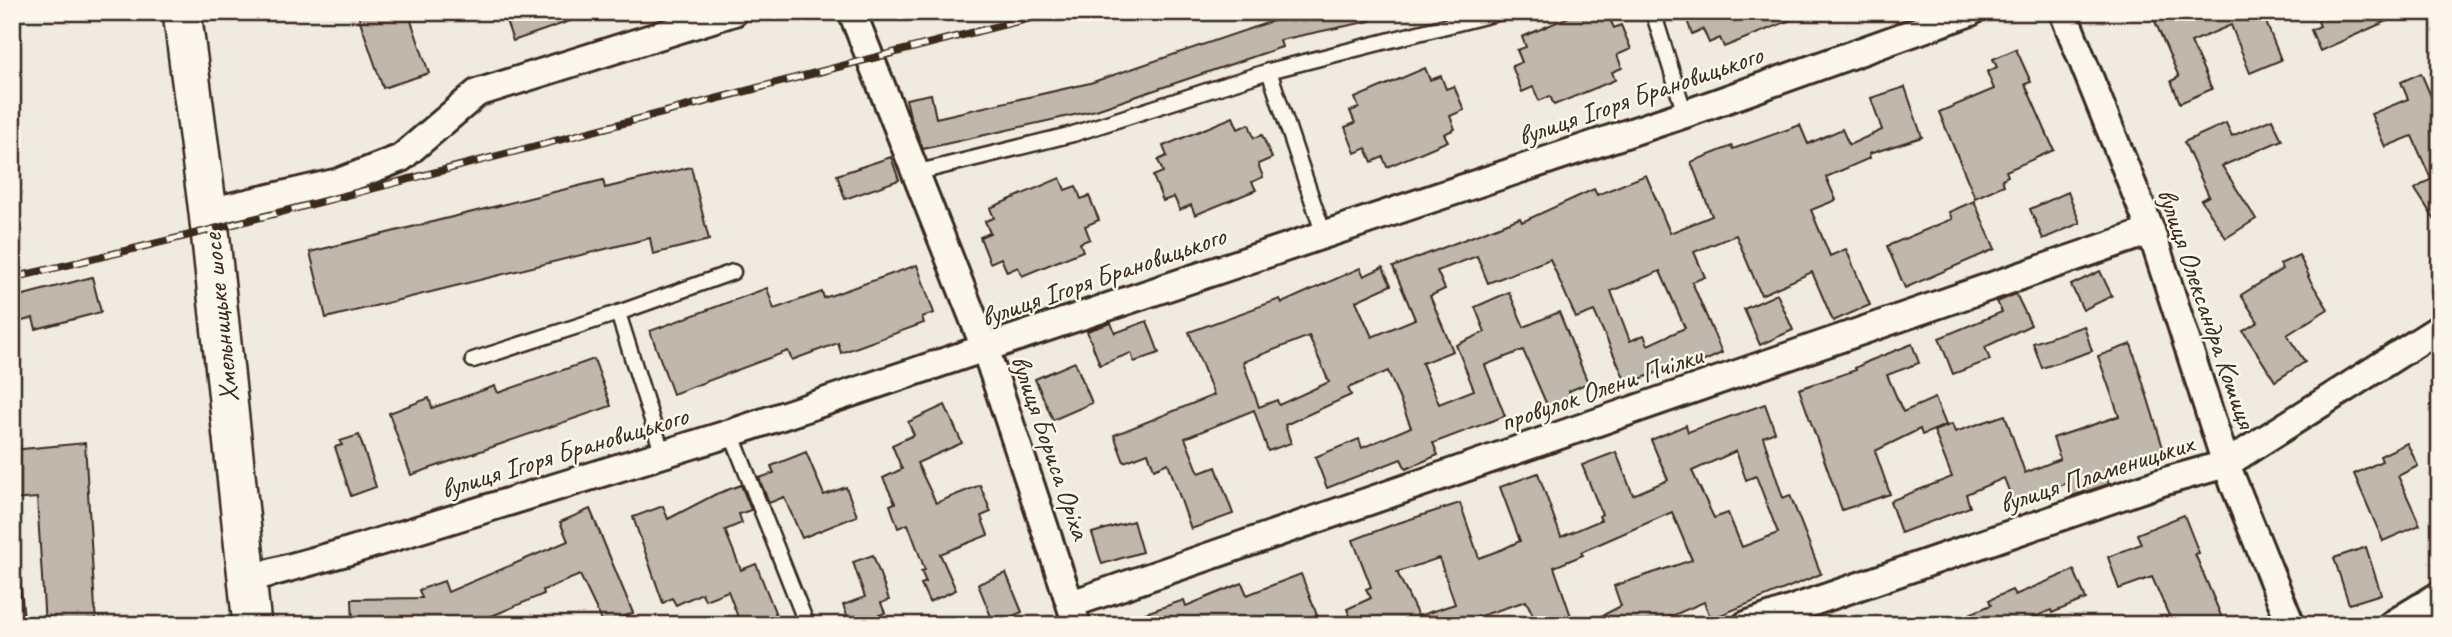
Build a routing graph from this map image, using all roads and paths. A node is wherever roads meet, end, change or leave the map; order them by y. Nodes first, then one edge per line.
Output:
1 (181, 12) edge
2 (734, 12) edge
3 (852, 12) edge
4 (1501, 12) edge
5 (1653, 12) edge
6 (1971, 12) edge
7 (2063, 12) edge
8 (1269, 71) junction
9 (1685, 114) junction
10 (915, 173) junction
11 (208, 212) junction
12 (2151, 231) junction
13 (1324, 235) junction
14 (733, 272) dead end
15 (618, 313) junction
16 (2440, 328) edge
17 (985, 348) junction
18 (473, 360) dead end
19 (731, 433) junction
20 (663, 455) junction
21 (2226, 464) junction
22 (248, 579) junction
23 (12, 583) edge
24 (2440, 595) edge
25 (1074, 615) edge
26 (16, 625) edge
27 (252, 625) edge
28 (807, 625) edge
29 (1745, 625) edge
30 (2291, 625) edge
31 (2391, 625) edge

1 - 11 street, Хмельницьке шосе
2 - 11 street
3 - 10 street, вулиця Бориса Оріха
4 - 8 lane
5 - 9 lane
6 - 9 street, вулиця Ігоря Брановицького
7 - 12 street, вулиця Олександра Кошиця
8 - 10 lane
8 - 13 lane
9 - 13 street, вулиця Ігоря Брановицького
10 - 17 street, вулиця Бориса Оріха
11 - 22 street, Хмельницьке шосе
12 - 21 street, вулиця Олександра Кошиця
12 - 25 street, провулок Олени Пчілки
13 - 17 street, вулиця Ігоря Брановицького
14 - 15 lane
15 - 18 lane
15 - 20 lane
16 - 21 street, вулиця Пламеницьких
17 - 19 street, вулиця Ігоря Брановицького
17 - 25 street, вулиця Бориса Оріха
19 - 20 street, вулиця Ігоря Брановицького
19 - 28 lane
20 - 22 street, вулиця Ігоря Брановицького
21 - 29 street, вулиця Пламеницьких
21 - 30 street, вулиця Олександра Кошиця
22 - 27 street, Хмельницьке шосе
23 - 26 lane
24 - 31 street

